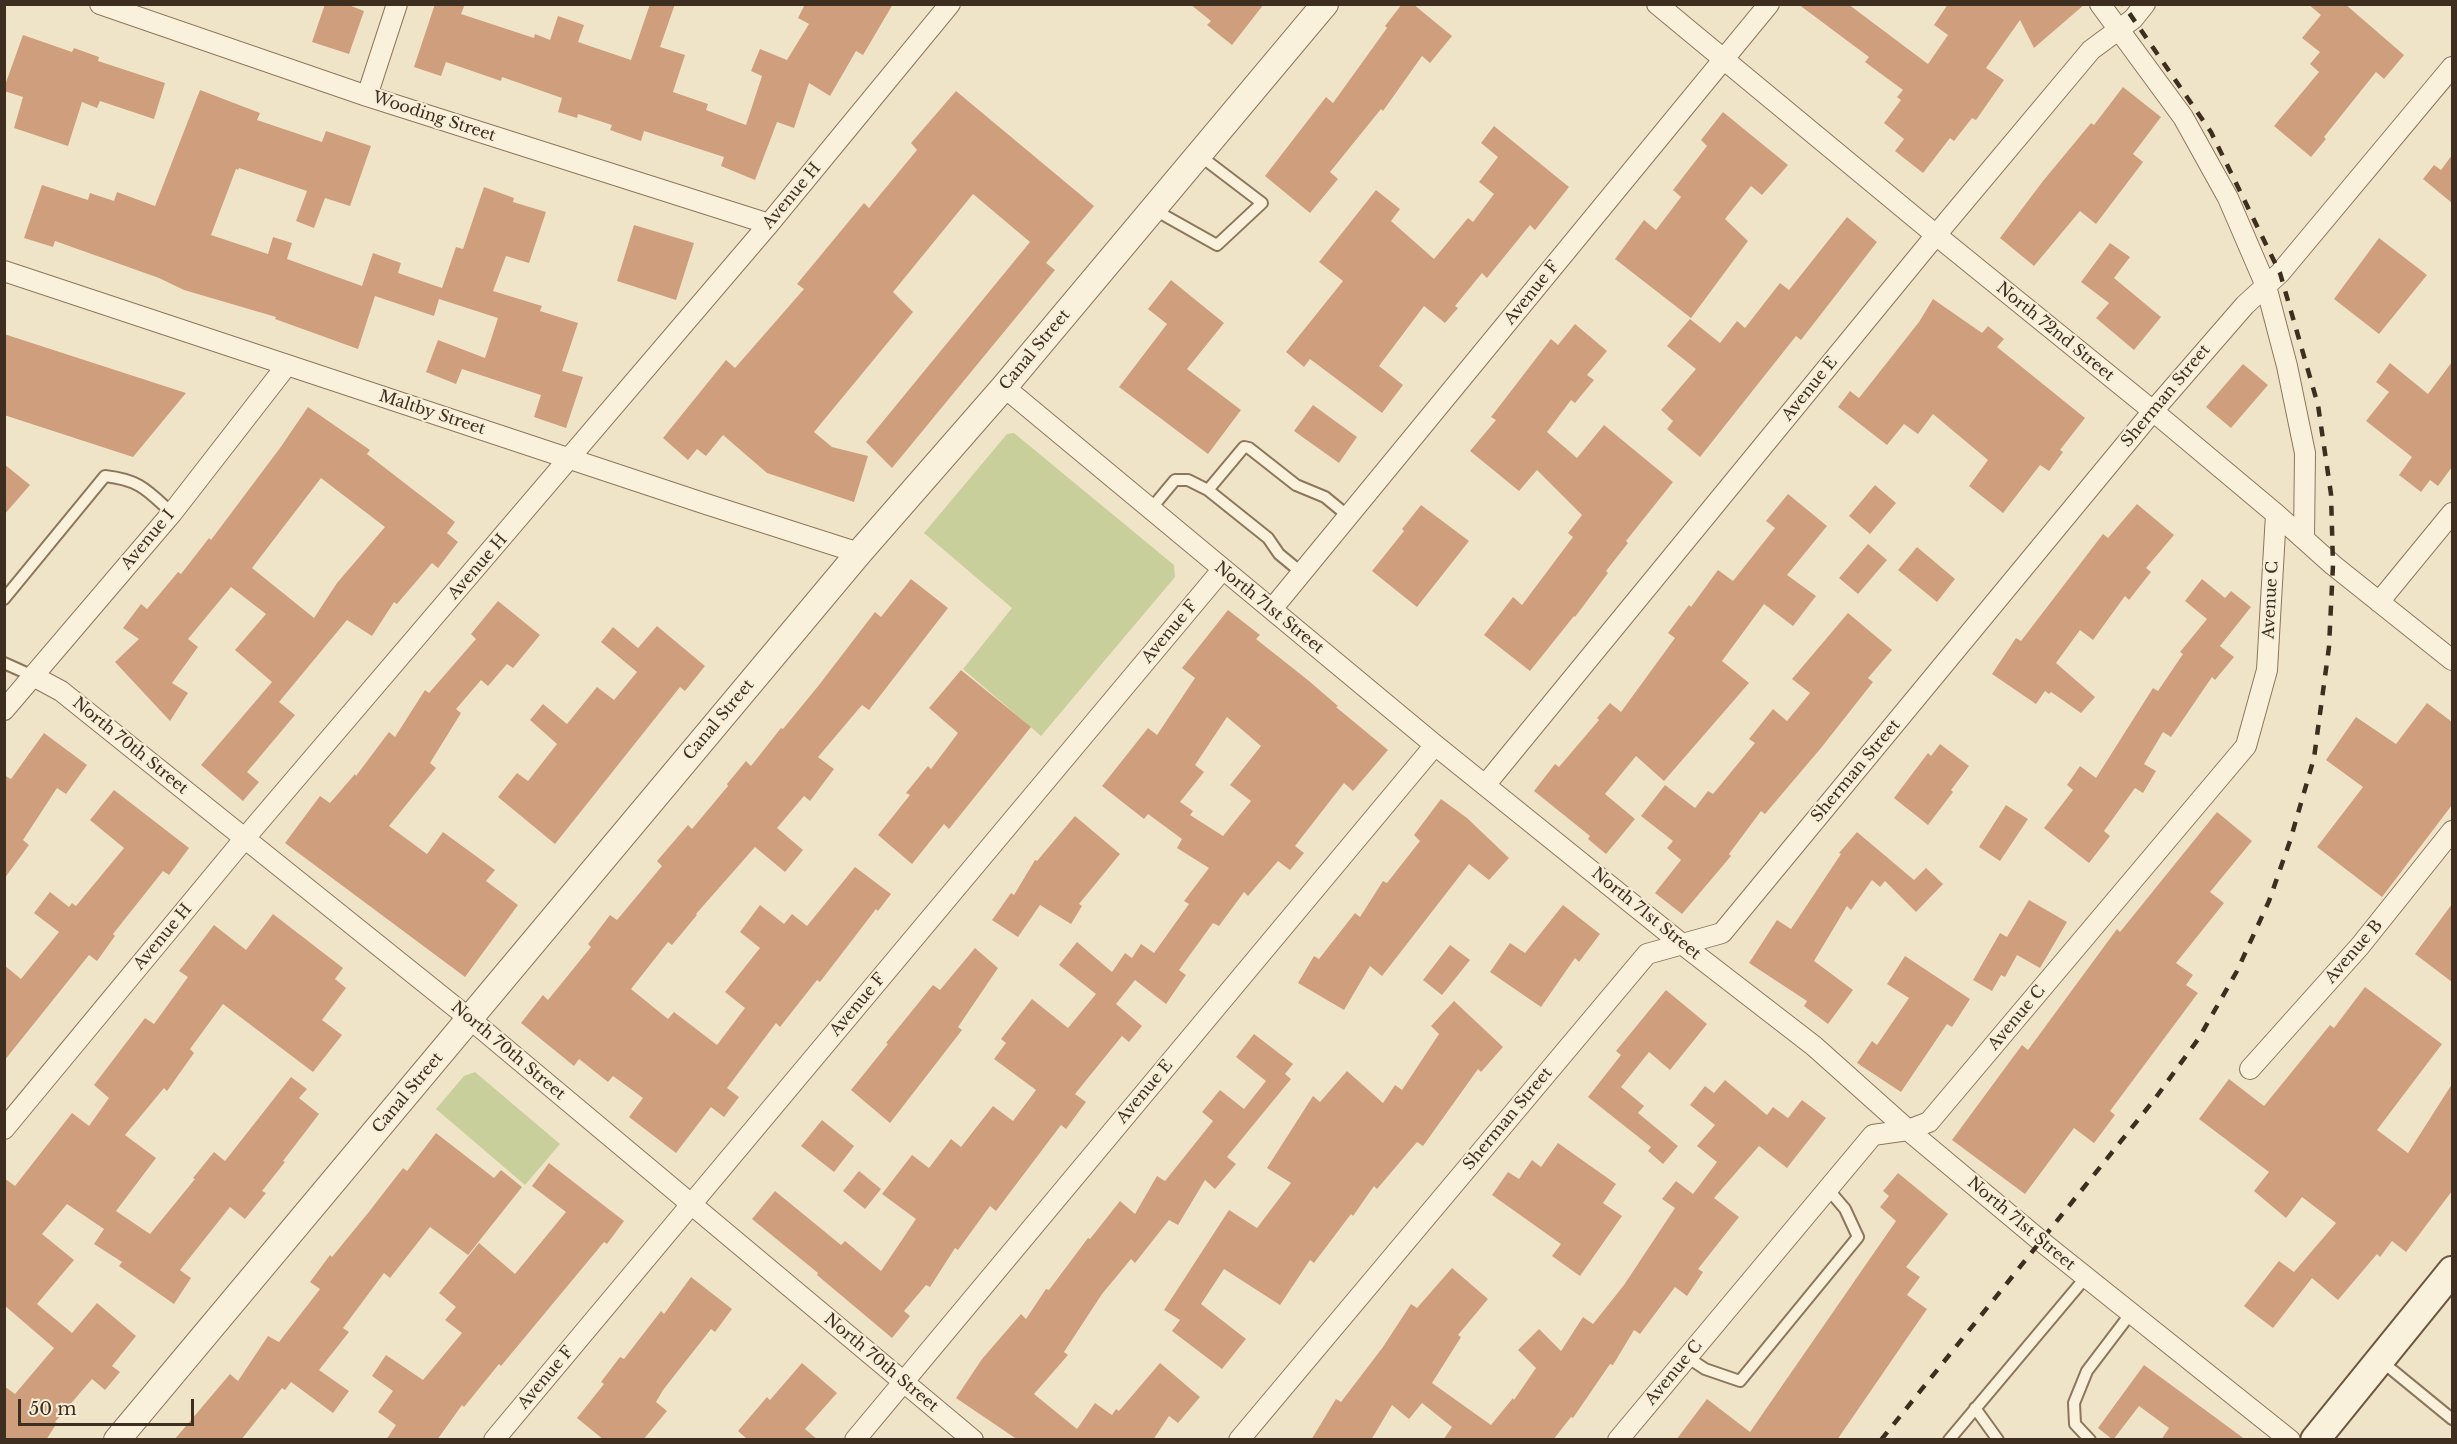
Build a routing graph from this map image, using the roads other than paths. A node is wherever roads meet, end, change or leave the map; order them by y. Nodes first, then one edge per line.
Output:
1 (100, 4) edge
2 (397, 4) edge
3 (950, 4) edge
4 (1325, 4) edge
5 (1657, 4) edge
6 (1769, 4) edge
7 (2100, 4) edge
8 (2145, 4) edge
9 (2118, 30) junction
10 (1724, 59) junction
11 (2452, 67) edge
12 (367, 96) junction
13 (1199, 155) junction
14 (1153, 209) junction
15 (769, 224) junction
16 (1936, 235) junction
17 (4, 271) edge
18 (2265, 286) junction
19 (287, 365) junction
20 (1004, 387) junction
21 (2153, 411) junction
22 (572, 458) junction
23 (1208, 490) junction
24 (1150, 510) junction
25 (172, 513) junction
26 (2452, 513) edge
27 (2276, 514) junction
28 (1348, 516) junction
29 (2304, 539) junction
30 (860, 553) junction
31 (1222, 570) junction
32 (1302, 573) junction
33 (4, 598) edge
34 (2379, 602) junction
35 (1272, 609) junction
36 (2452, 660) edge
37 (4, 663) edge
38 (33, 676) junction
39 (4, 710) edge
40 (1435, 745) junction
41 (1486, 784) junction
42 (2452, 831) edge
43 (245, 838) junction
44 (1682, 944) junction
45 (470, 1019) junction
46 (2250, 1069) dead end
47 (4, 1129) edge
48 (1908, 1130) junction
49 (1828, 1189) junction
50 (692, 1204) junction
51 (2452, 1271) edge
52 (2086, 1277) junction
53 (2131, 1313) junction
54 (1687, 1357) junction
55 (2380, 1360) junction
56 (903, 1382) junction
57 (1975, 1408) junction
58 (2452, 1419) edge
59 (117, 1440) edge
60 (494, 1440) edge
61 (855, 1440) edge
62 (973, 1440) edge
63 (1239, 1440) edge
64 (1618, 1440) edge
65 (1949, 1440) edge
66 (1998, 1440) edge
67 (2090, 1440) edge
68 (2290, 1440) edge
69 (2315, 1440) edge

1 - 12 street, Wooding Street
2 - 12 street
3 - 15 street, Avenue H
4 - 13 street, Canal Street
5 - 10 street, North 72nd Street
6 - 10 street, Avenue F
7 - 9 street
8 - 9 street, Avenue E
9 - 16 street, Avenue E
9 - 18 street
10 - 16 street, North 72nd Street
10 - 28 street, Avenue F
11 - 18 street, Sherman Street
12 - 15 street, Wooding Street
13 - 14 street, Canal Street
13 - 14 lane
14 - 20 street, Canal Street
15 - 22 street, Avenue H
16 - 21 street, North 72nd Street
16 - 41 street, Avenue E
17 - 19 street, Maltby Street
18 - 21 street, Sherman Street
18 - 29 street
19 - 22 street, Maltby Street
19 - 25 street, Avenue I
20 - 24 street, North 71st Street
20 - 30 street, Canal Street
21 - 27 street, North 72nd Street
21 - 44 street, Sherman Street
22 - 30 street, Maltby Street
22 - 43 street, Avenue H
23 - 24 lane
23 - 28 lane
23 - 32 lane
24 - 31 street, North 71st Street
25 - 33 lane
25 - 38 street, Avenue I
26 - 34 street
27 - 29 street, North 72nd Street
27 - 48 street, Avenue C
28 - 32 street, Avenue F
29 - 34 street, North 72nd Street
30 - 45 street, Canal Street
31 - 35 street, North 71st Street
31 - 50 street, Avenue F
32 - 35 street, Avenue F
34 - 36 street, North 72nd Street
35 - 40 street, North 71st Street
37 - 38 lane
38 - 39 street, Avenue I
38 - 43 street, North 70th Street
40 - 41 street, North 71st Street
40 - 56 street, Avenue E
41 - 44 street, North 71st Street
42 - 46 street, Avenue B
43 - 45 street, North 70th Street
43 - 47 street, Avenue H
44 - 48 street, North 71st Street
44 - 63 street, Sherman Street
45 - 50 street, North 70th Street
45 - 59 street, Canal Street
48 - 49 street, Avenue C
48 - 52 street, North 71st Street
49 - 54 street, Avenue C
49 - 54 lane
50 - 56 street, North 70th Street
50 - 60 street, Avenue F
51 - 55 main road
52 - 53 street, North 71st Street
52 - 57 lane
53 - 67 lane
53 - 68 street, North 71st Street
54 - 64 street, Avenue C
55 - 58 lane
55 - 69 main road
56 - 61 street, Avenue E
56 - 62 street, North 70th Street
57 - 65 lane
57 - 66 lane

